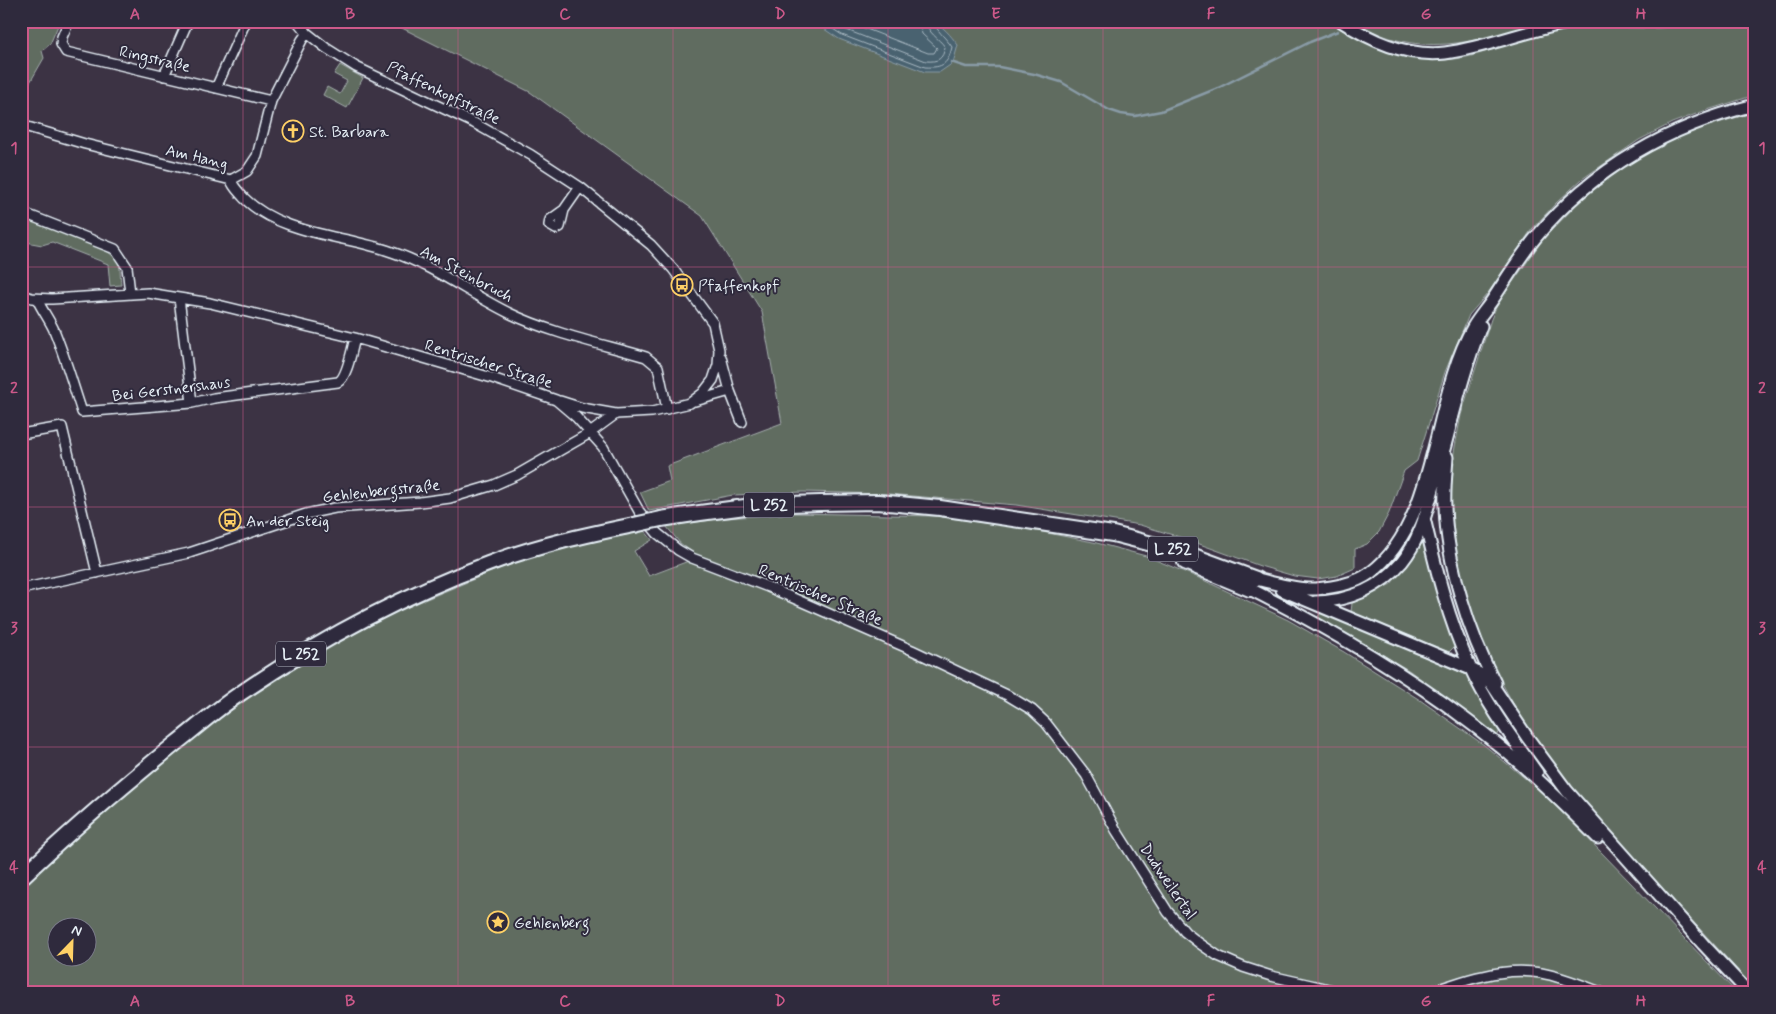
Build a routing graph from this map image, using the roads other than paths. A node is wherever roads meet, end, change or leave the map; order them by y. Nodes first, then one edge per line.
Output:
1 (70, 21) edge
2 (188, 21) edge
3 (246, 21) edge
4 (297, 21) edge
5 (1341, 21) edge
6 (1579, 21) edge
7 (307, 33) junction
8 (164, 76) junction
9 (216, 88) junction
10 (271, 101) junction
11 (1755, 105) edge
12 (21, 125) edge
13 (231, 180) junction
14 (580, 187) junction
15 (564, 210) dead end
16 (21, 212) edge
17 (130, 293) junction
18 (21, 295) edge
19 (179, 298) junction
20 (37, 299) junction
21 (1492, 300) junction
22 (355, 338) junction
23 (719, 350) junction
24 (730, 391) junction
25 (556, 400) junction
26 (192, 403) junction
27 (690, 403) junction
28 (667, 409) junction
29 (616, 414) junction
30 (742, 422) dead end
31 (590, 433) junction
32 (21, 434) edge
33 (1449, 435) junction
34 (1424, 482) junction
35 (1424, 519) junction
36 (97, 573) junction
37 (1253, 584) junction
38 (21, 589) edge
39 (1312, 602) junction
40 (1471, 669) junction
41 (1507, 707) junction
42 (1086, 774) joint
43 (1551, 791) junction
44 (21, 878) edge
45 (1703, 944) junction
46 (1346, 993) edge
47 (1423, 993) edge
48 (1603, 993) edge
49 (1749, 993) edge

1 - 8 street, Ringstraße
2 - 8 street
3 - 9 street
4 - 7 street, Pfaffenkopfstraße
5 - 6 main road
7 - 10 street, Am Hang
7 - 14 street, Pfaffenkopfstraße
8 - 9 street, Ringstraße
9 - 10 street, Ringstraße
10 - 13 street, Am Hang
11 - 21 main road
12 - 13 street, Am Hang
13 - 28 street, Am Steinbruch
14 - 15 street
14 - 23 street, Pfaffenkopfstraße
16 - 17 street
17 - 19 street, Rentrischer Straße
17 - 20 street, Rentrischer Straße
18 - 20 street, Rentrischer Straße
19 - 22 street, Rentrischer Straße
19 - 26 street
20 - 26 street, Bei Gerstnershaus
21 - 33 main road
21 - 34 main road
22 - 25 street, Rentrischer Straße
22 - 26 street, Bei Gerstnershaus
23 - 24 street, Pfaffenkopfstraße
23 - 27 street, Pfaffenkopfstraße
24 - 27 street, Pfaffenkopfstraße
24 - 30 street, Pfaffenkopfstraße
25 - 29 street, Pfaffenkopfstraße
25 - 31 street, Rentrischer Straße
27 - 28 street, Pfaffenkopfstraße
28 - 29 street, Pfaffenkopfstraße
29 - 31 street
31 - 36 street, Gehlenbergstraße
31 - 42 street, Rentrischer Straße
32 - 36 street
33 - 35 main road
33 - 41 main road
34 - 35 main road
34 - 37 main road
35 - 39 main road
35 - 40 main road
36 - 38 street, Gehlenbergstraße
37 - 39 main road
37 - 43 main road
37 - 44 highway, L 252, bridge
39 - 40 main road
40 - 41 main road
40 - 43 main road
41 - 45 main road
42 - 46 street, Dudweilertal
43 - 45 main road
45 - 49 main road
47 - 48 street

